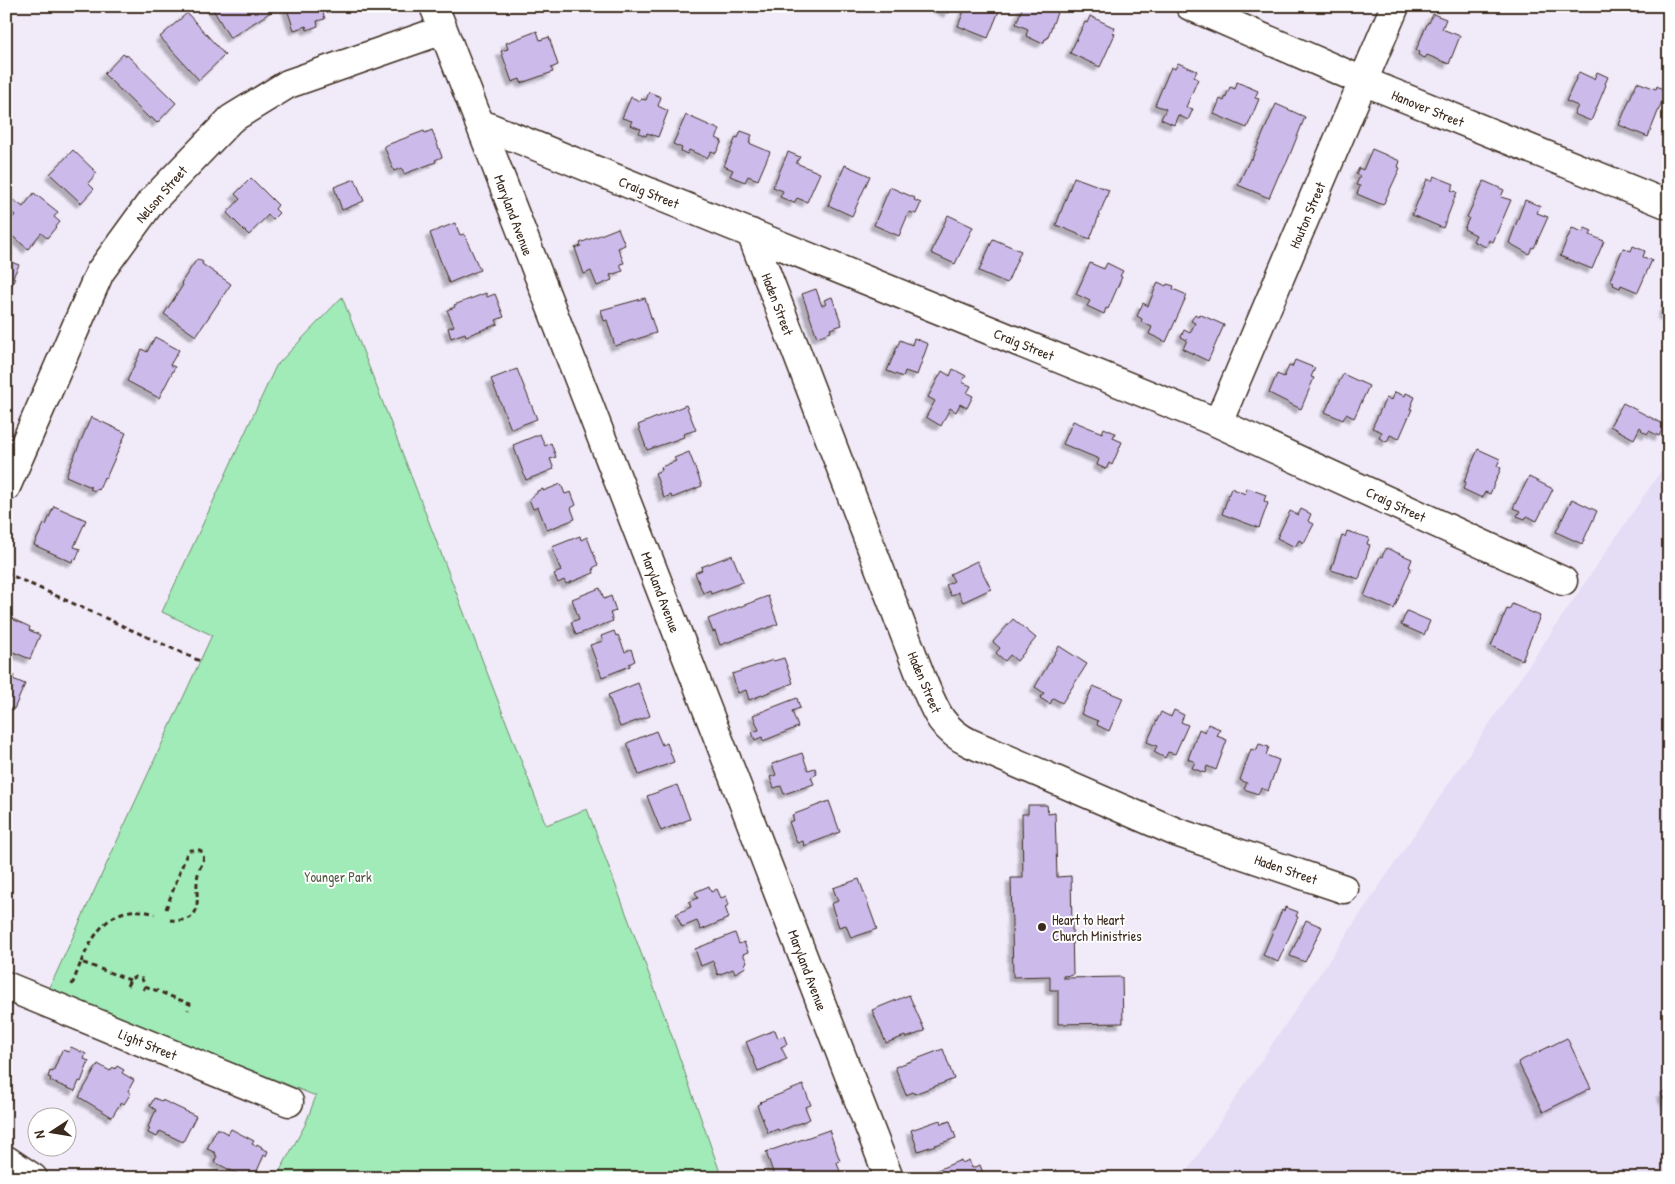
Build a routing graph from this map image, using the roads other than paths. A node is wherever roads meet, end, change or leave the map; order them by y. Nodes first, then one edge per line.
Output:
1 (1190, 6) edge
2 (1395, 6) edge
3 (438, 18) edge
4 (1364, 81) junction
5 (479, 123) junction
6 (1669, 205) edge
7 (751, 233) junction
8 (1218, 423) junction
9 (6, 487) edge
10 (1563, 581) dead end
11 (1344, 889) dead end
12 (6, 986) edge
13 (289, 1102) dead end
14 (6, 1160) edge
15 (34, 1178) edge
16 (889, 1178) edge

1 - 4 street, Hanover Street
2 - 4 street, Houton Street
3 - 5 street, Maryland Avenue
3 - 9 street, Nelson Street
4 - 6 street, Hanover Street
4 - 8 street, Houton Street
5 - 7 street, Craig Street
5 - 16 street, Maryland Avenue
7 - 8 street, Craig Street
7 - 11 street, Haden Street
8 - 10 street, Craig Street
12 - 13 street, Light Street
14 - 15 street

